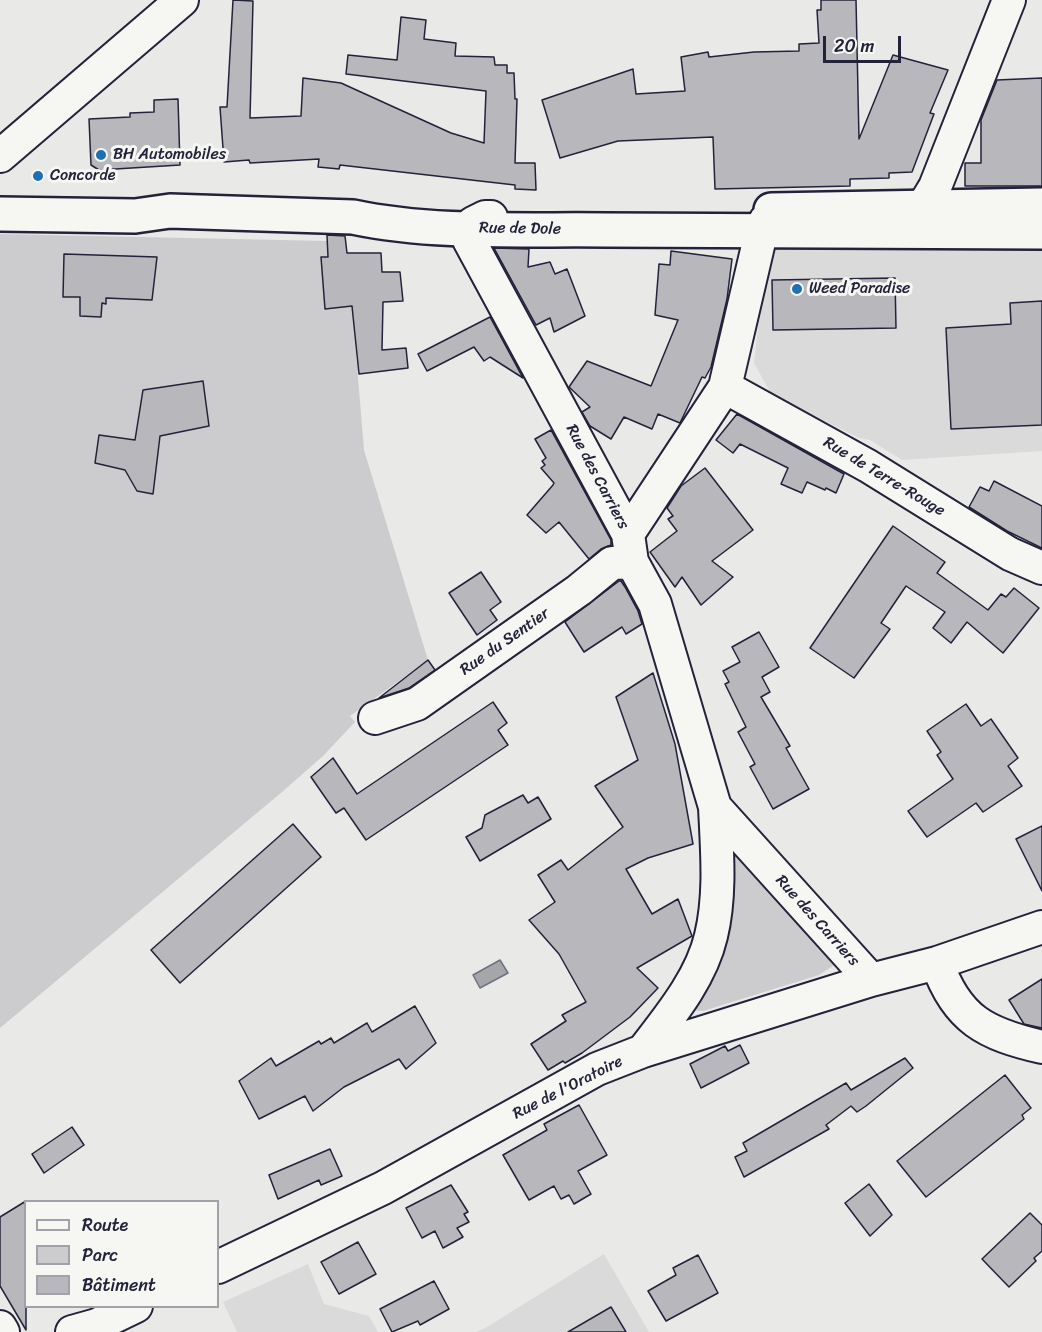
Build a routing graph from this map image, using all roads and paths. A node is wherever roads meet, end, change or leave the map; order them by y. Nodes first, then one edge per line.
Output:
1 (182, 0) edge
2 (1009, 0) edge
3 (0, 156) edge
4 (0, 192) edge
5 (1042, 205) edge
6 (923, 207) junction
7 (599, 210) junction
8 (0, 213) edge
9 (829, 221) junction
10 (471, 229) junction
11 (1042, 232) edge
12 (760, 233) junction
13 (725, 387) junction
14 (630, 548) junction
15 (1042, 568) edge
16 (375, 718) dead end
17 (715, 807) junction
18 (1042, 927) edge
19 (937, 963) junction
20 (872, 980) junction
21 (1042, 1047) edge
22 (643, 1051) junction
23 (219, 1267) edge
24 (132, 1308) edge
25 (0, 1327) edge
26 (3, 1332) edge
27 (72, 1332) edge

1 - 3 street
2 - 6 street
4 - 7 main road, Rue de Dole
5 - 6 main road, Rue de Dole
6 - 9 main road, Rue de Dole
7 - 9 main road, Rue de Dole
7 - 10 street
8 - 10 main road, Rue de Dole
9 - 11 main road, Rue de Dole
9 - 12 main road, Rue de Dole
10 - 12 main road, Rue de Dole
10 - 14 street, Rue des Carriers
12 - 13 street
13 - 14 street
13 - 15 street, Rue de Terre-Rouge
14 - 16 street, Rue du Sentier
14 - 17 street, Rue des Carriers
17 - 20 street, Rue des Carriers
17 - 22 street, Rue des Carriers
18 - 19 street, Rue de l'Oratoire
19 - 20 street, Rue de l'Oratoire
19 - 21 street
20 - 22 street, Rue de l'Oratoire
22 - 23 street, Rue de l'Oratoire
24 - 27 street
25 - 26 street

